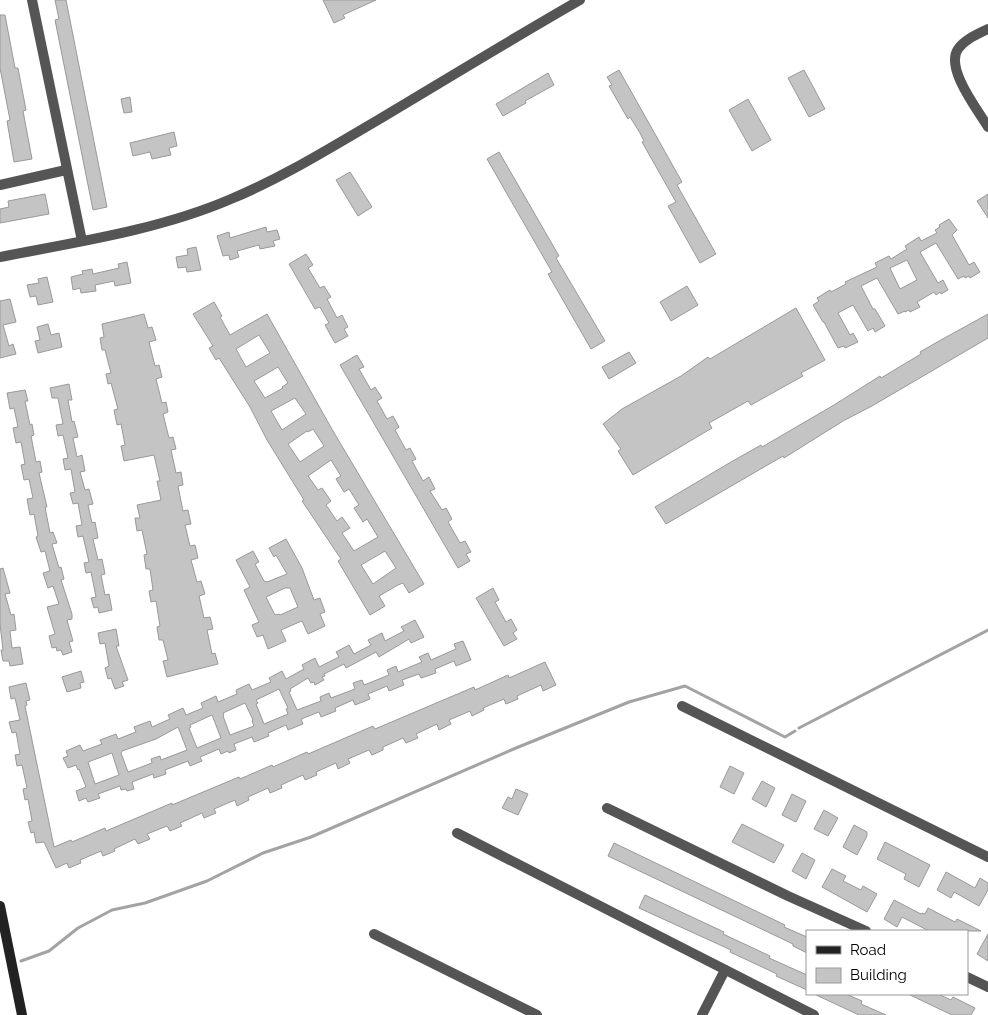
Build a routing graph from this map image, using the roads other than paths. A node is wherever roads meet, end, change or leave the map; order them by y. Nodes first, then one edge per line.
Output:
1 (32, 0) edge
2 (580, 0) edge
3 (988, 29) edge
4 (988, 127) edge
5 (66, 170) junction
6 (0, 185) edge
7 (82, 241) junction
8 (0, 257) edge
9 (682, 706) dead end
10 (607, 808) dead end
11 (457, 832) dead end
12 (988, 857) edge
13 (0, 906) edge
14 (864, 930) edge
15 (374, 934) dead end
16 (4, 946) edge
17 (725, 970) junction
18 (968, 977) edge
19 (988, 987) edge
20 (22, 1015) edge
21 (537, 1015) edge
22 (702, 1015) edge
23 (814, 1015) edge

1 - 5 street
2 - 7 street
3 - 4 street
5 - 6 street
5 - 7 street
7 - 8 street
9 - 12 street
10 - 14 street
11 - 17 street
13 - 16 main road
15 - 21 street
16 - 20 main road
17 - 22 street
17 - 23 street
18 - 19 street

